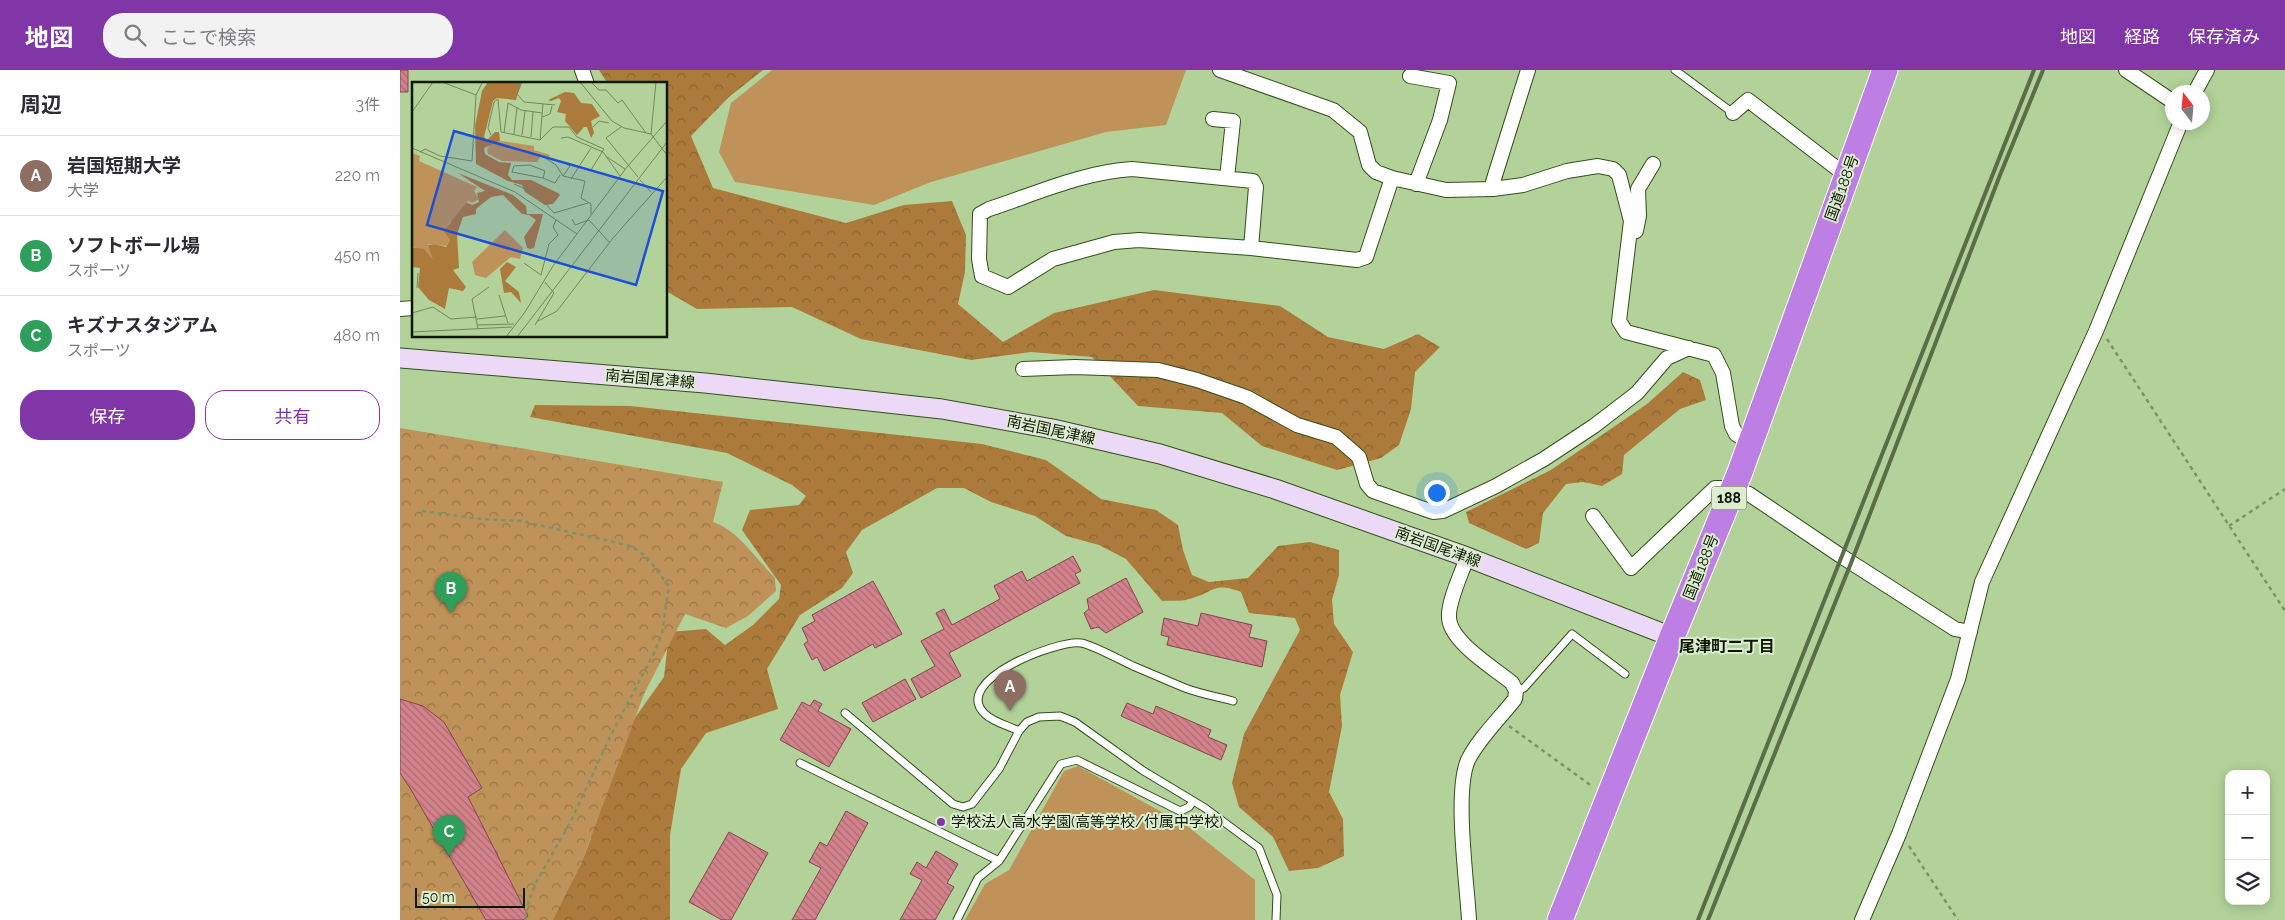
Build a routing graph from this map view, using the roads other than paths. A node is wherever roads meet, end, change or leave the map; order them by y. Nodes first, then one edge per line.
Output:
1 (582, 70) edge
2 (1220, 70) edge
3 (1528, 70) edge
4 (1675, 70) edge
5 (1885, 70) edge
6 (2126, 70) edge
7 (2207, 70) edge
8 (1410, 76) dead end
9 (586, 82) edge
10 (2199, 85) edge
11 (2165, 96) edge
12 (1733, 113) joint
13 (1213, 119) dead end
14 (2178, 130) edge
15 (1653, 164) dead end
16 (1847, 174) junction
17 (1228, 178) junction
18 (1392, 178) junction
19 (1416, 184) junction
20 (1493, 189) junction
21 (1630, 237) junction
22 (1251, 248) junction
23 (1689, 348) junction
24 (400, 358) edge
25 (1023, 369) dead end
26 (1750, 443) junction
27 (1734, 488) junction
28 (1593, 516) dead end
29 (1468, 557) junction
30 (1970, 632) junction
31 (1672, 637) junction
32 (1625, 674) dead end
33 (1516, 691) junction
34 (1233, 701) dead end
35 (845, 713) dead end
36 (1019, 731) junction
37 (800, 764) dead end
38 (1193, 801) junction
39 (999, 862) junction
40 (956, 920) edge
41 (1276, 920) edge
42 (1469, 920) edge
43 (1560, 920) edge
44 (1862, 920) edge

1 - 9 street
2 - 18 street
3 - 20 street
4 - 12 lane
5 - 16 highway, 国道188号 / 188
6 - 11 street
7 - 10 street
8 - 19 street
12 - 16 street
13 - 17 street
14 - 30 street
15 - 21 street
16 - 26 highway, 国道188号 / 188
17 - 22 street
17 - 22 street
18 - 19 street
18 - 22 street
19 - 20 street
20 - 21 street
21 - 23 street
23 - 25 street
23 - 26 street
24 - 29 main road, 南岩国尾津線
26 - 27 highway, 国道188号 / 188
27 - 28 street
27 - 30 street
27 - 31 highway, 国道188号 / 188
29 - 31 main road, 南岩国尾津線
29 - 33 street
30 - 44 street
31 - 43 highway, 国道188号 / 188
32 - 33 lane
33 - 42 street
34 - 36 lane
35 - 36 lane
36 - 38 lane
37 - 39 lane
38 - 39 lane
38 - 41 lane
39 - 40 lane

